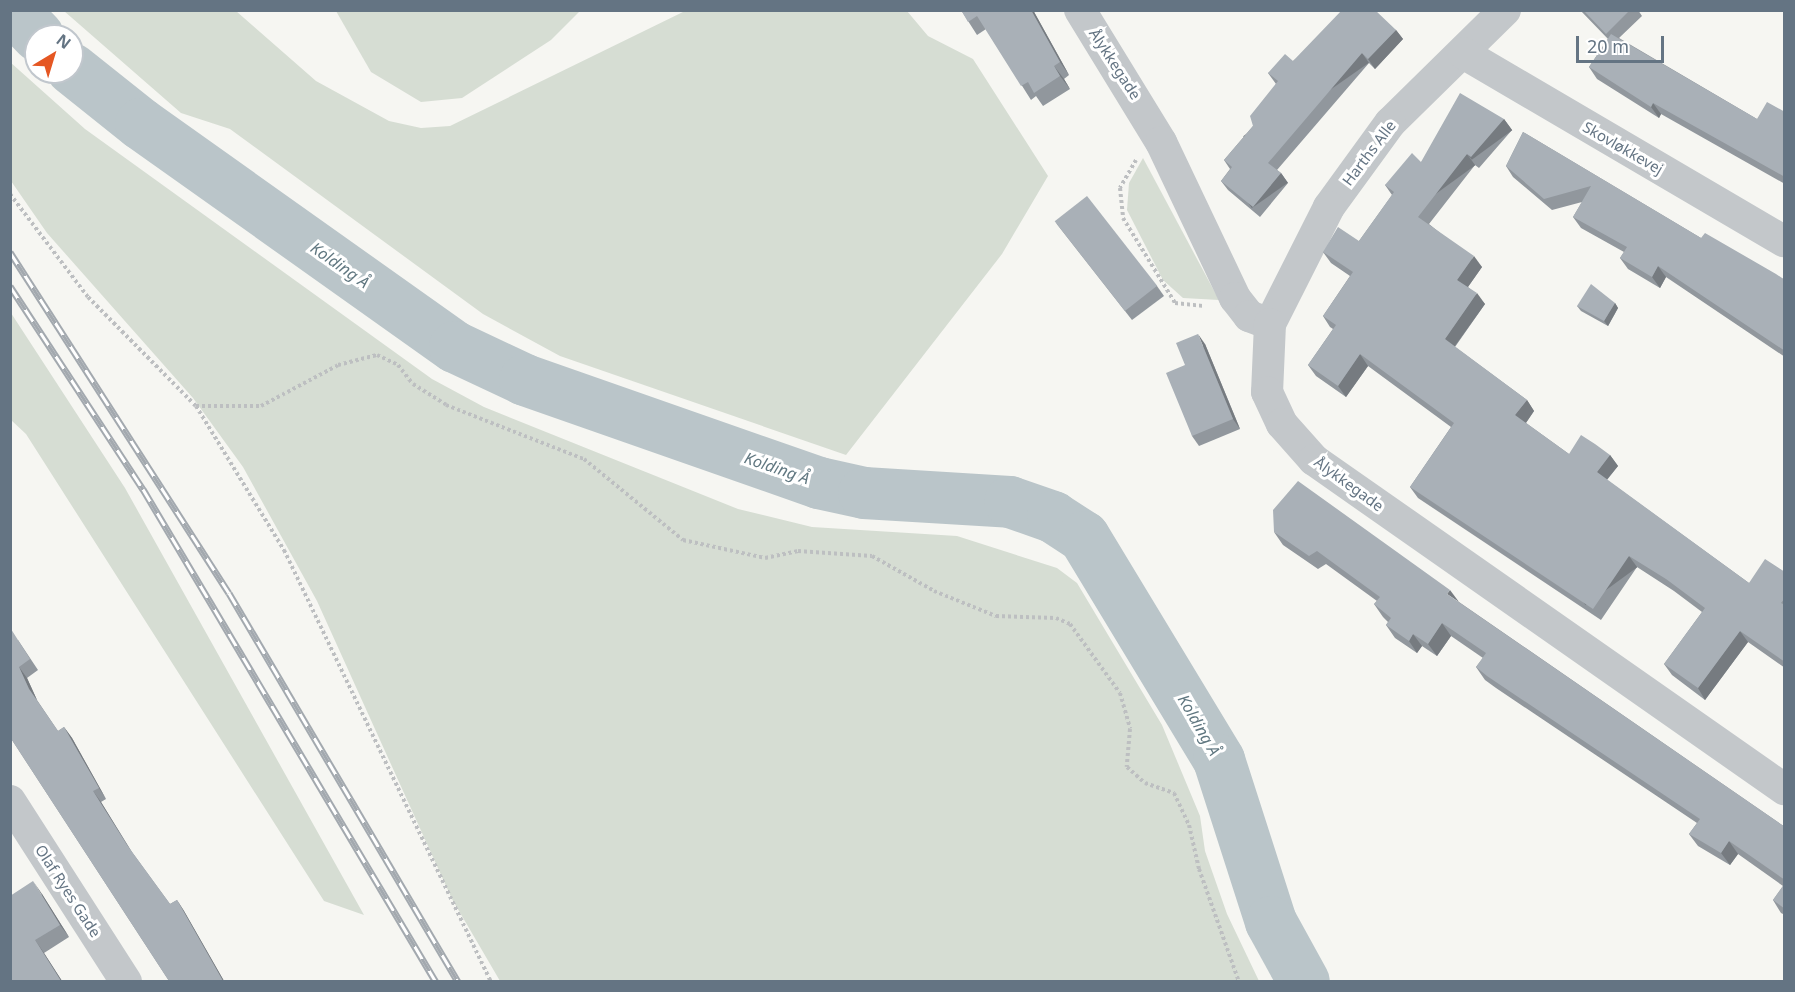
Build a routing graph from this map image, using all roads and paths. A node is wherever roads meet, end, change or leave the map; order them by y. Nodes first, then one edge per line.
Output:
1 (1080, 10) edge
2 (1505, 10) edge
3 (1463, 53) junction
4 (1161, 142) junction
5 (10, 194) edge
6 (1785, 241) edge
7 (1235, 298) junction
8 (1270, 324) junction
9 (196, 406) junction
10 (1785, 789) edge
11 (10, 801) edge
12 (126, 981) edge
13 (491, 981) edge
14 (1239, 981) edge

1 - 4 street, Ålykkegade
2 - 3 street, Harths Alle
3 - 6 street, Skovløkkevej
3 - 8 street, Harths Alle
4 - 7 street, Ålykkegade
4 - 7 path
5 - 9 path
7 - 8 street, Ålykkegade
8 - 10 street, Ålykkegade
9 - 13 path
9 - 14 path
11 - 12 street, Olaf Ryes Gade

